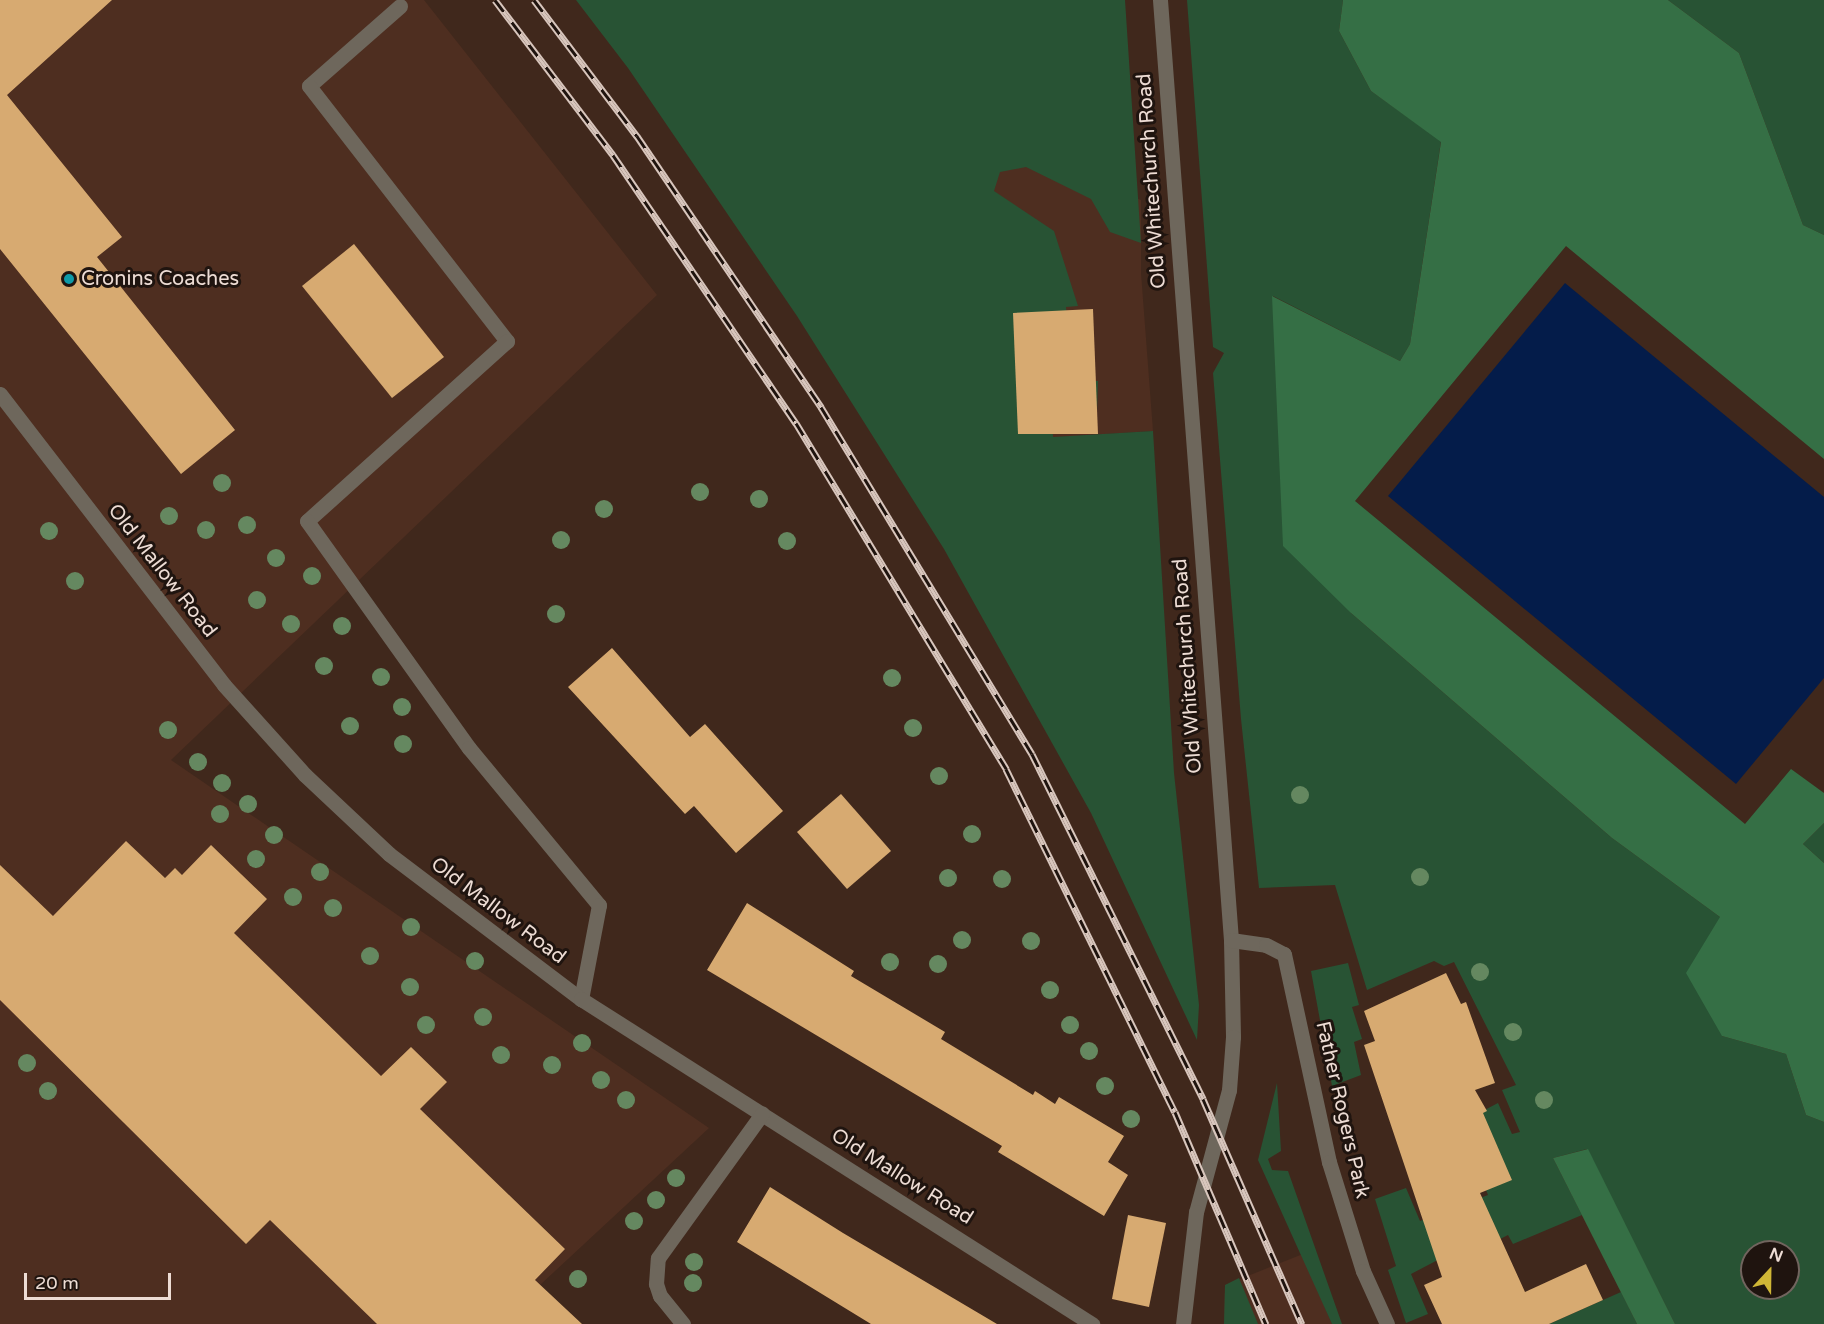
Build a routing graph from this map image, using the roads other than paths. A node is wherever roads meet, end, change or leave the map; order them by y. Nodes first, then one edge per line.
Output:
1 (1160, 0) edge
2 (400, 6) dead end
3 (0, 394) edge
4 (1231, 940) junction
5 (581, 999) junction
6 (762, 1114) junction
7 (683, 1324) edge
8 (1092, 1324) edge
9 (1183, 1324) edge
10 (1387, 1324) edge

1 - 4 street, Old Whitechurch Road
2 - 5 street
3 - 5 street, Old Mallow Road
4 - 9 street, Old Whitechurch Road
4 - 10 street, Father Rogers Park
5 - 6 street, Old Mallow Road
6 - 7 street
6 - 8 street, Old Mallow Road

